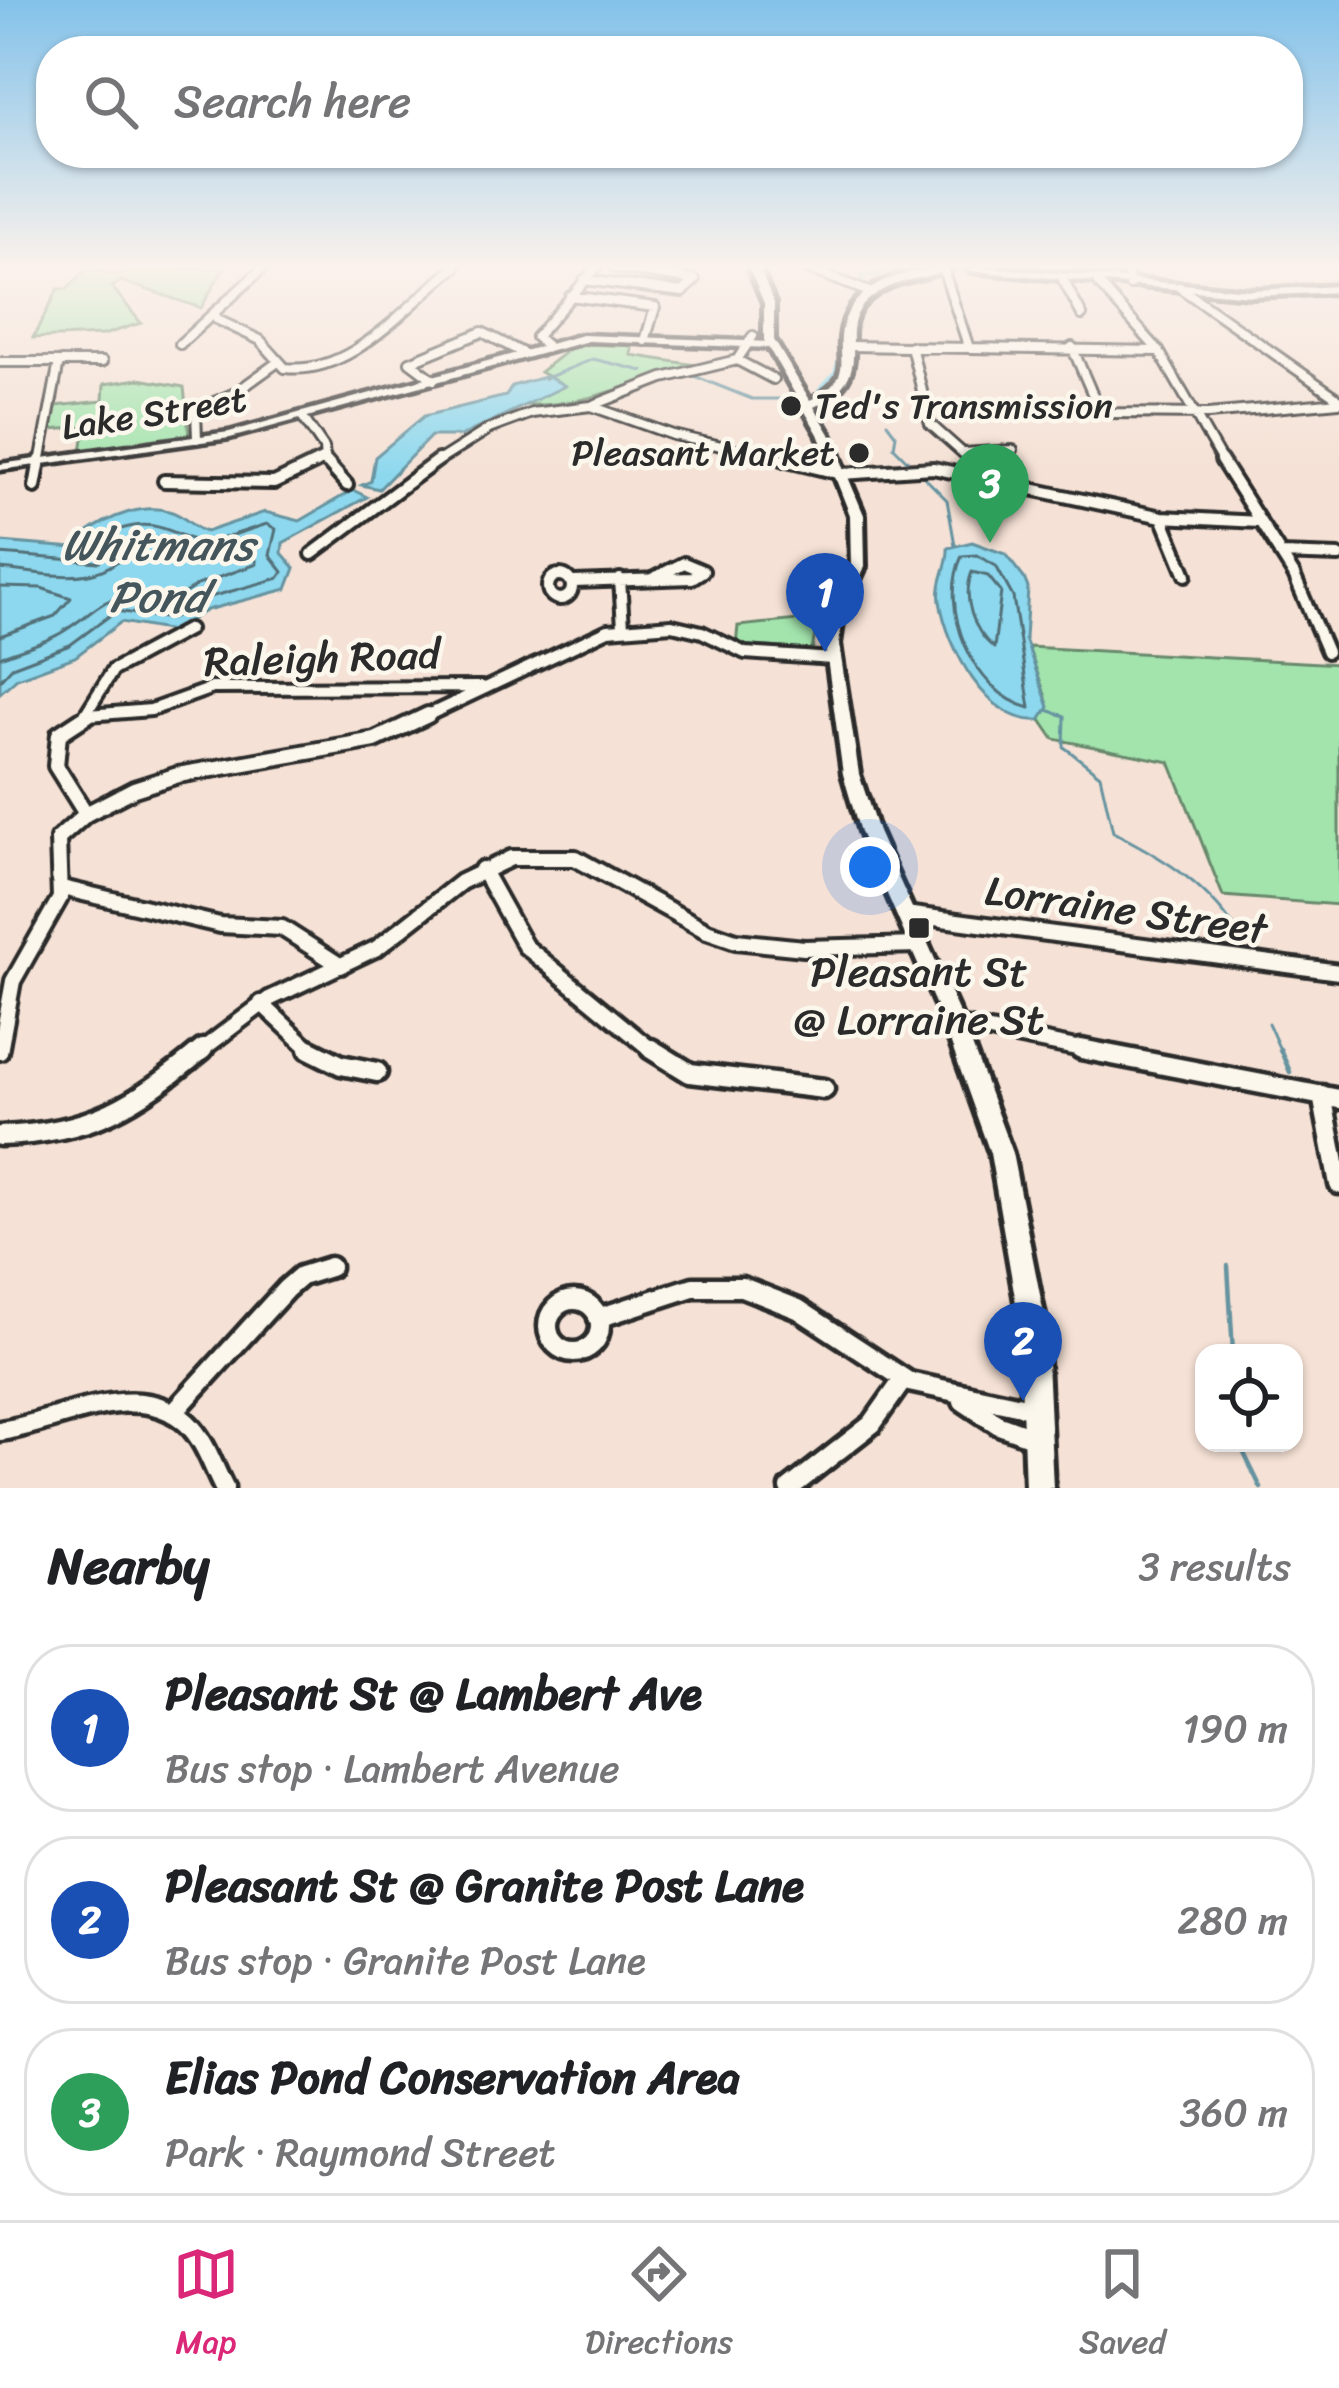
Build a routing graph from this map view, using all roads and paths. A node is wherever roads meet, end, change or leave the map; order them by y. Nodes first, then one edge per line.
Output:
1 (187, 337) edge
2 (254, 337) edge
3 (365, 337) edge
4 (469, 337) edge
5 (493, 337) edge
6 (545, 337) edge
7 (646, 337) edge
8 (771, 337) edge
9 (851, 337) edge
10 (966, 337) edge
11 (1147, 337) edge
12 (1246, 337) edge
13 (543, 341) junction
14 (645, 341) junction
15 (749, 341) junction
16 (180, 344) dead end
17 (771, 345) junction
18 (968, 345) junction
19 (850, 346) junction
20 (911, 346) junction
21 (1072, 347) junction
22 (1159, 351) junction
23 (523, 353) junction
24 (736, 361) junction
25 (0, 362) edge
26 (59, 362) junction
27 (103, 362) dead end
28 (278, 362) junction
29 (773, 379) dead end
30 (434, 380) junction
31 (1339, 400) edge
32 (808, 405) junction
33 (591, 406) junction
34 (1192, 415) junction
35 (302, 416) junction
36 (197, 439) junction
37 (1013, 450) dead end
38 (962, 453) junction
39 (323, 460) junction
40 (39, 462) junction
41 (0, 467) edge
42 (842, 474) junction
43 (992, 480) junction
44 (164, 481) dead end
45 (346, 485) dead end
46 (35, 487) dead end
47 (1162, 517) junction
48 (1259, 522) junction
49 (312, 554) dead end
50 (1280, 554) junction
51 (1339, 556) edge
52 (1186, 575) dead end
53 (654, 578) dead end
54 (620, 579) junction
55 (574, 582) dead end
56 (623, 627) junction
57 (189, 628) dead end
58 (1327, 652) dead end
59 (833, 658) junction
60 (489, 687) junction
61 (88, 715) junction
62 (86, 814) junction
63 (482, 869) junction
64 (62, 888) junction
65 (905, 914) junction
66 (919, 945) junction
67 (340, 966) junction
68 (1339, 972) edge
69 (261, 1003) junction
70 (955, 1024) junction
71 (0, 1053) edge
72 (376, 1072) dead end
73 (824, 1089) dead end
74 (1330, 1097) edge
75 (0, 1136) edge
76 (1339, 1184) edge
77 (330, 1267) dead end
78 (598, 1318) dead end
79 (903, 1380) junction
80 (962, 1400) junction
81 (1036, 1409) junction
82 (173, 1414) junction
83 (0, 1431) edge
84 (1037, 1439) junction
85 (224, 1488) edge
86 (790, 1488) edge
87 (1039, 1488) edge

1 - 16 street
2 - 28 street
3 - 28 street
4 - 30 street
5 - 23 street
6 - 13 street
7 - 14 street
8 - 17 main road
9 - 19 main road
10 - 18 street
11 - 22 street
12 - 31 street
13 - 14 street, Lake Street
13 - 23 street, Lake Street
14 - 15 street, Lake Street
15 - 17 street, Lake Street
15 - 24 street
17 - 32 main road
18 - 20 street
18 - 21 street
19 - 20 street
19 - 32 main road
20 - 38 street
21 - 22 street
21 - 34 street
22 - 34 street
23 - 30 street, Lake Street
24 - 29 street
24 - 33 street
25 - 26 street
26 - 27 street
26 - 40 street
28 - 36 street
30 - 35 street, Lake Street
31 - 34 street
32 - 42 main road
33 - 42 street
33 - 49 street
34 - 48 street
35 - 36 street, Lake Street
35 - 39 street
36 - 40 street, Lake Street
37 - 38 street
38 - 43 street
39 - 44 street
39 - 45 street
40 - 41 street, Lake Street
40 - 46 street
42 - 43 street
42 - 59 main road
43 - 47 street
47 - 48 street
47 - 52 street
48 - 50 street
50 - 51 street
50 - 58 street
53 - 54 street
54 - 55 street
54 - 56 street
56 - 59 street
56 - 60 street
57 - 61 street
59 - 65 main road
60 - 61 street, Raleigh Road
60 - 62 street
61 - 62 street
62 - 64 street
63 - 66 street
63 - 67 street
63 - 73 street
64 - 67 street
64 - 71 street
65 - 66 main road
65 - 68 street, Lorraine Street
66 - 70 main road
67 - 69 street
69 - 72 street
69 - 75 street
70 - 74 street
70 - 81 main road
74 - 76 street
77 - 82 street
78 - 79 street
79 - 80 street
79 - 86 street
80 - 81 street
80 - 84 street
81 - 84 main road
82 - 83 street
82 - 85 street
84 - 87 main road

